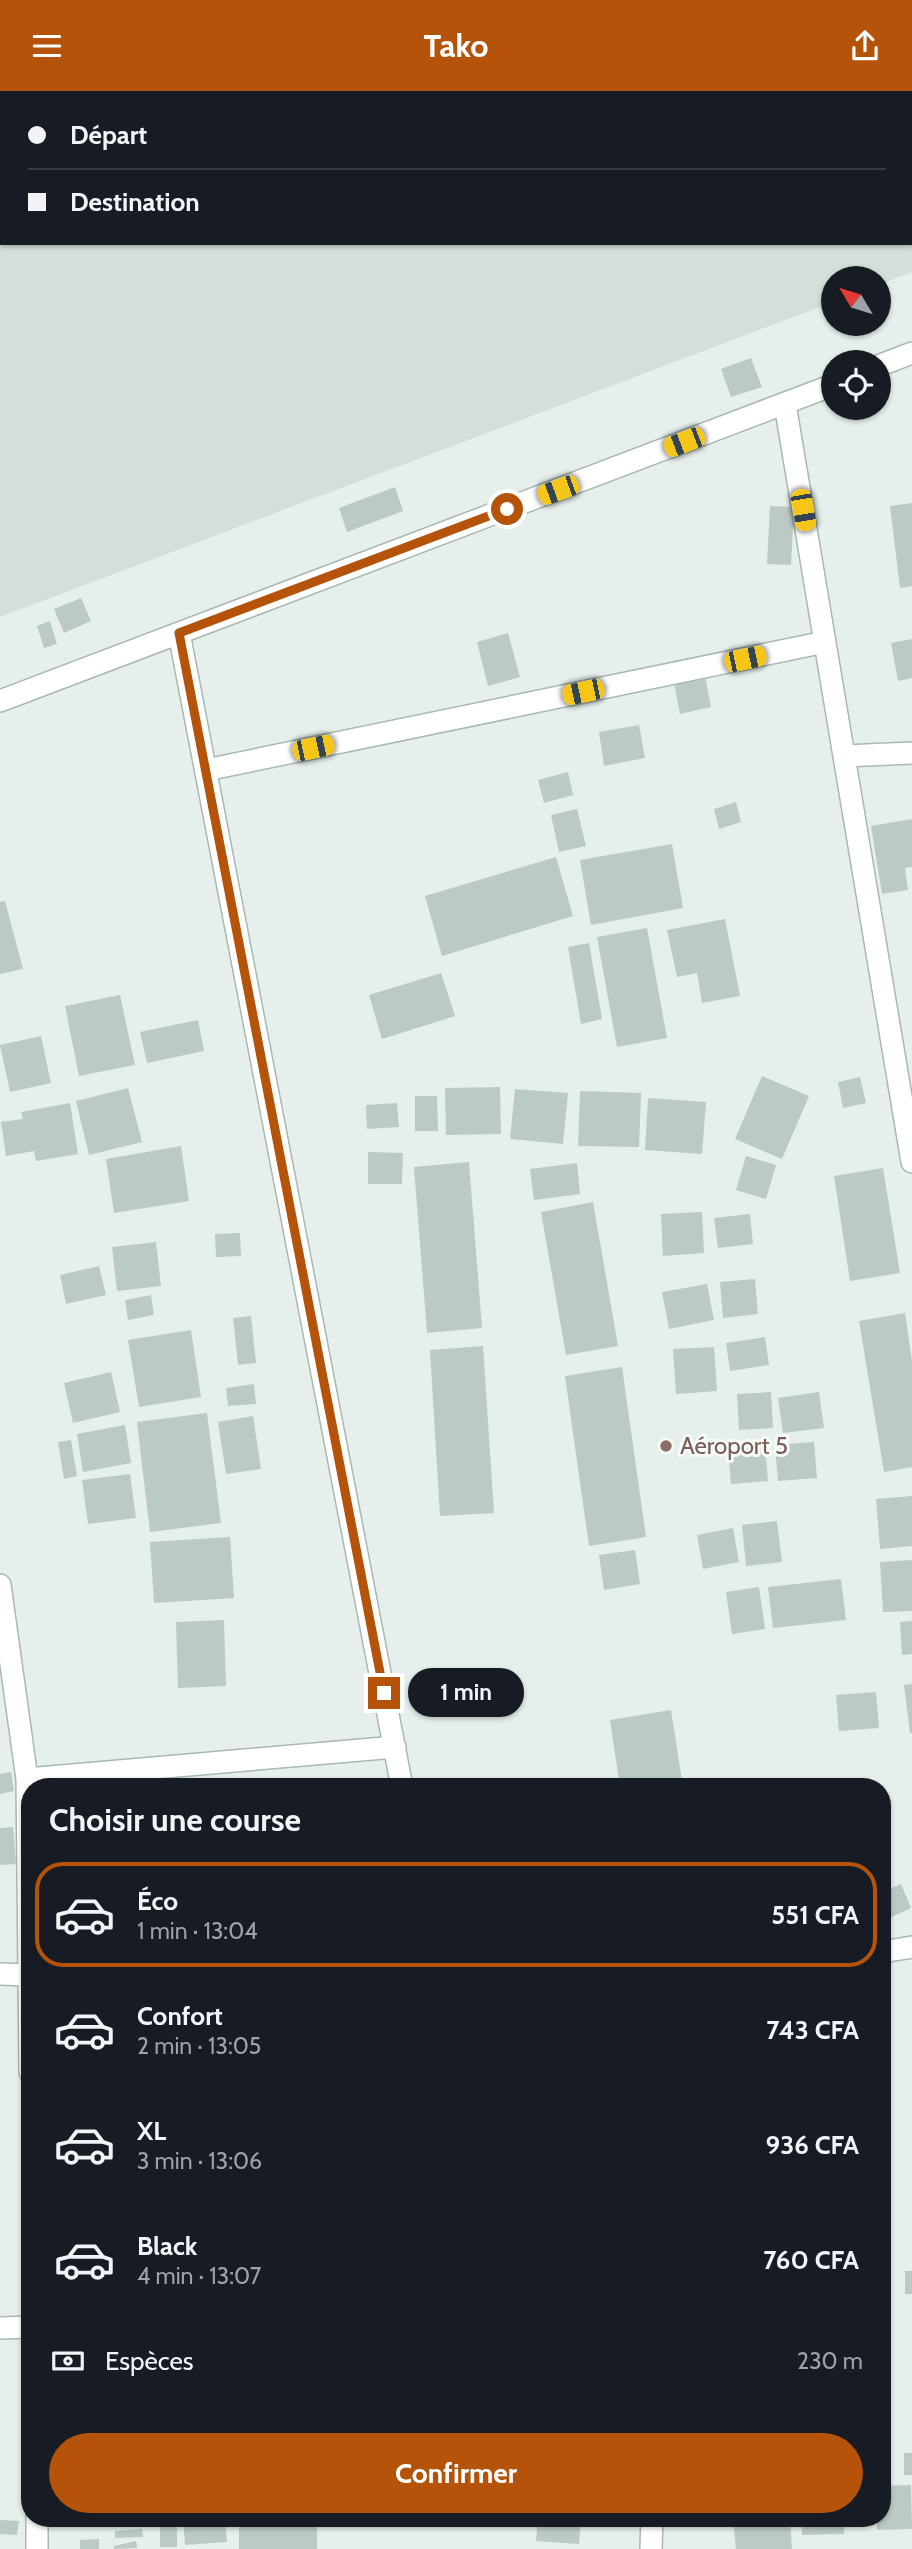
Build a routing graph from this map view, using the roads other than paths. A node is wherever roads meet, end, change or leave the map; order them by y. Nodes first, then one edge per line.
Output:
1 (912, 353) edge
2 (891, 361) edge
3 (821, 390) edge
4 (785, 404) junction
5 (179, 633) junction
6 (825, 642) junction
7 (0, 701) edge
8 (912, 753) edge
9 (844, 756) junction
10 (205, 771) junction
11 (902, 1042) edge
12 (912, 1162) edge
13 (0, 1585) edge
14 (395, 1747) junction
15 (27, 1778) edge
16 (38, 1778) edge
17 (400, 1778) edge
18 (912, 1947) edge
19 (891, 1950) edge
20 (0, 1974) edge
21 (21, 1975) edge
22 (21, 2327) edge
23 (0, 2328) edge
24 (37, 2527) edge
25 (652, 2527) edge
26 (37, 2549) edge
27 (651, 2549) edge

1 - 2 street
3 - 4 street
4 - 5 street
4 - 6 street
5 - 7 street
5 - 10 street
6 - 9 street
6 - 10 street
8 - 9 street
9 - 11 street
10 - 14 street
11 - 12 street
13 - 15 street
14 - 16 street
14 - 17 street
18 - 19 street
20 - 21 street
22 - 23 street
24 - 26 street
25 - 27 street

